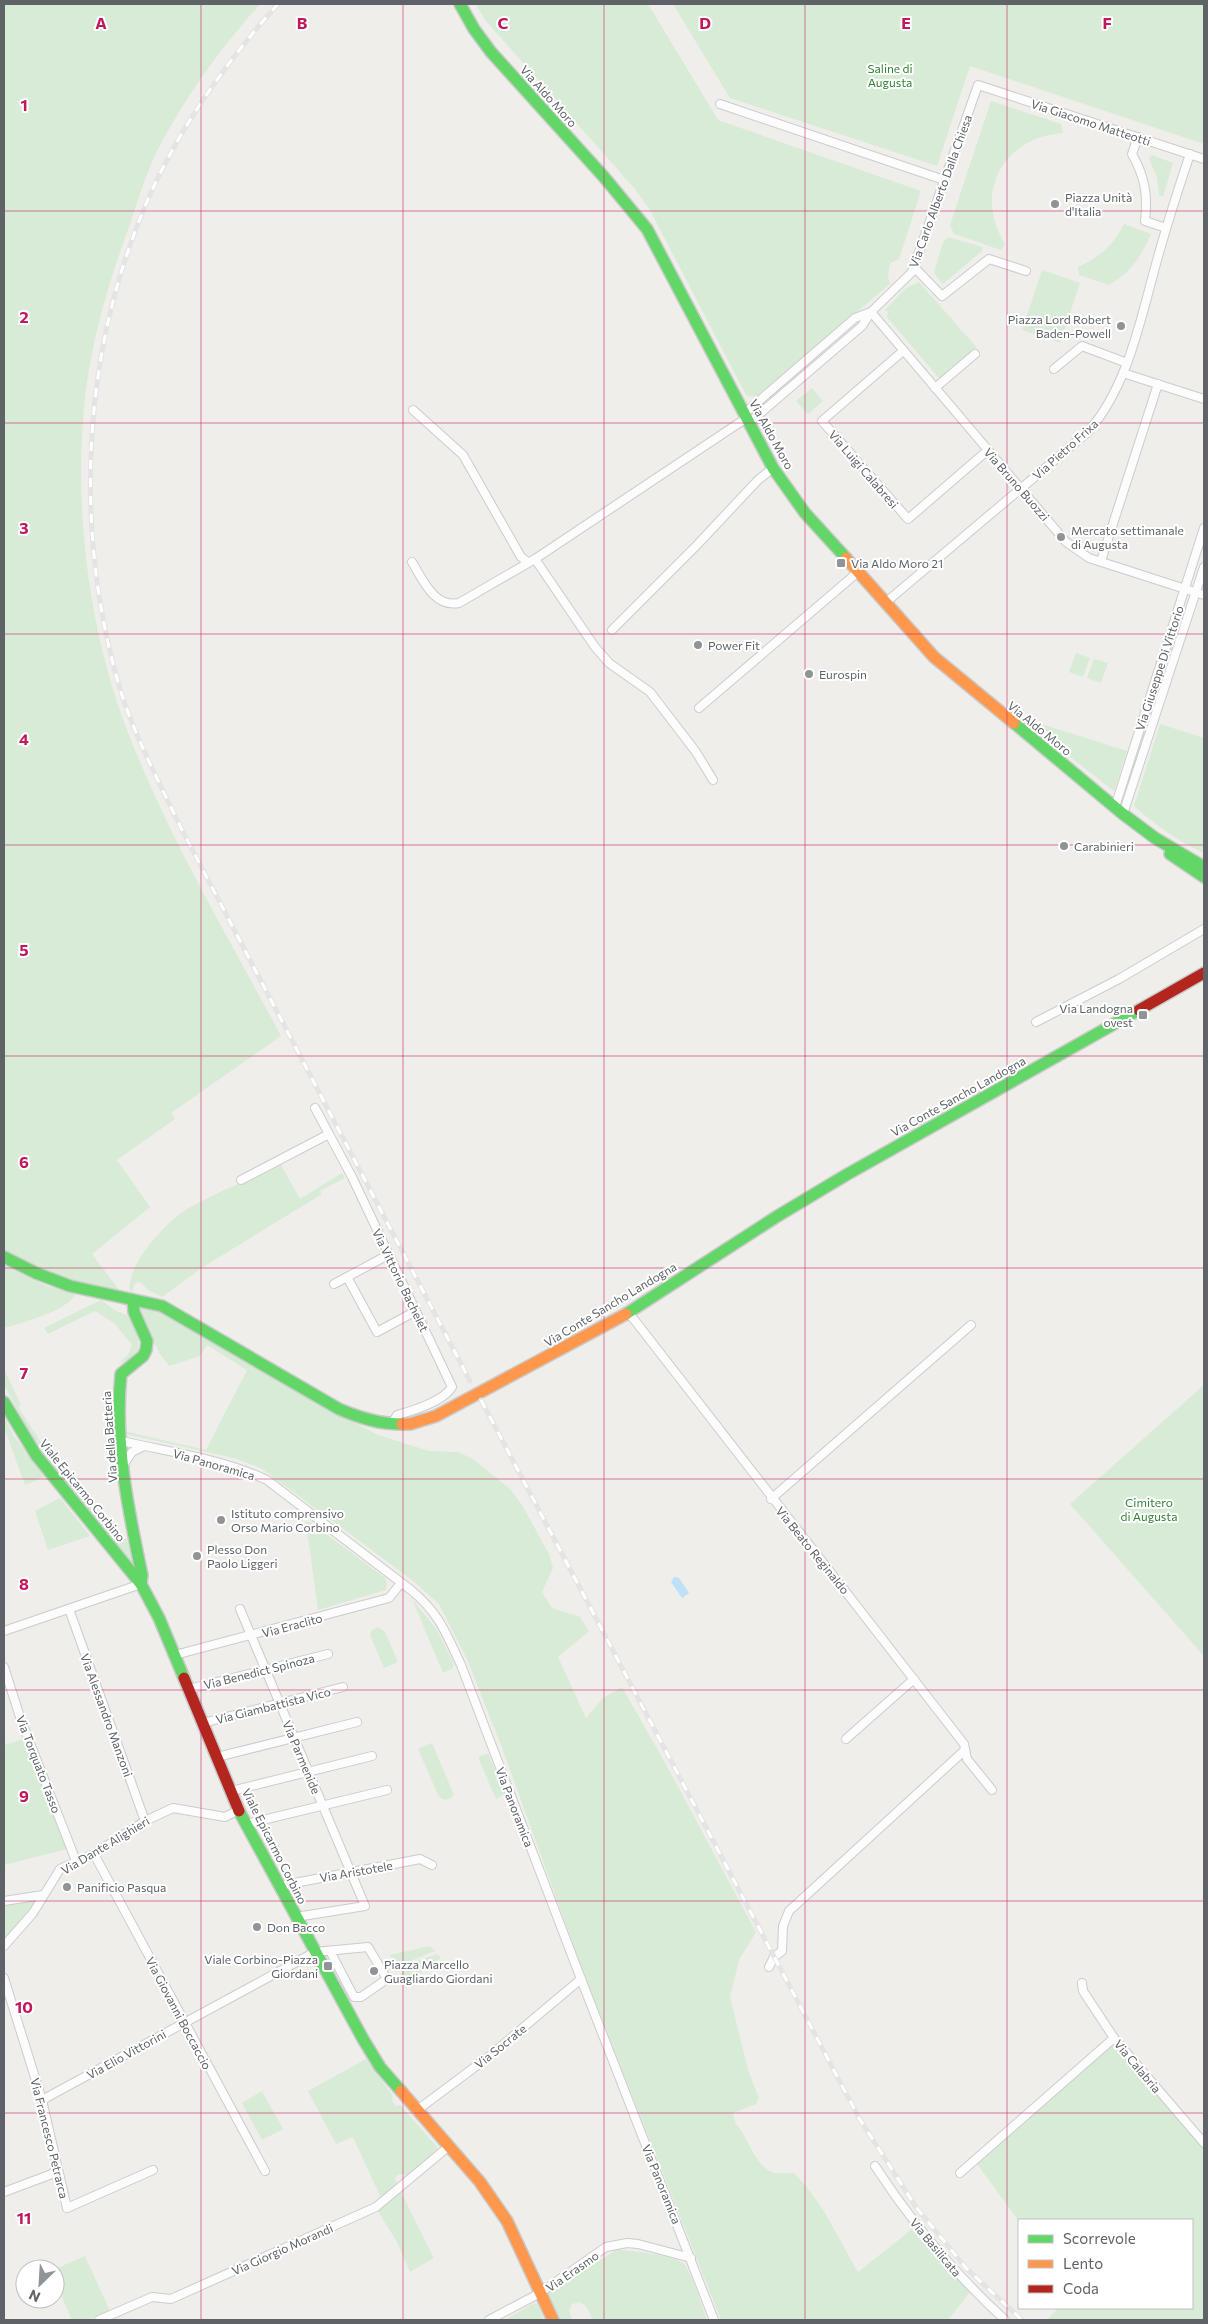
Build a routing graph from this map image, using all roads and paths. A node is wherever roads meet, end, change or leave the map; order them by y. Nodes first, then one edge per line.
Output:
1 (460, 4) edge
2 (978, 85) joint
3 (720, 104) dead end
4 (1138, 137) junction
5 (1190, 154) junction
6 (1204, 159) edge
7 (944, 180) junction
8 (1166, 228) junction
9 (914, 267) junction
10 (1026, 271) dead end
11 (871, 312) junction
12 (903, 351) junction
13 (975, 354) dead end
14 (1127, 363) junction
15 (1054, 369) dead end
16 (1123, 373) junction
17 (1158, 384) junction
18 (935, 388) junction
19 (1204, 399) edge
20 (413, 410) dead end
21 (748, 417) junction
22 (988, 450) junction
23 (773, 468) junction
24 (1021, 488) junction
25 (1204, 528) edge
26 (532, 560) junction
27 (1101, 561) junction
28 (412, 562) dead end
29 (1204, 567) edge
30 (858, 572) junction
31 (1184, 589) junction
32 (1200, 594) edge
33 (885, 603) junction
34 (612, 630) dead end
35 (699, 708) dead end
36 (714, 780) dead end
37 (1119, 810) junction
38 (1155, 838) junction
39 (1204, 867) edge
40 (1204, 877) edge
41 (1204, 929) edge
42 (1204, 973) edge
43 (1036, 1022) dead end
44 (315, 1108) dead end
45 (329, 1134) junction
46 (241, 1180) dead end
47 (388, 1255) junction
48 (4, 1257) edge
49 (347, 1277) junction
50 (334, 1284) dead end
51 (133, 1300) junction
52 (416, 1311) junction
53 (628, 1312) junction
54 (971, 1325) dead end
55 (4, 1402) edge
56 (392, 1424) junction
57 (122, 1441) junction
58 (146, 1446) junction
59 (123, 1466) junction
60 (772, 1499) junction
61 (401, 1583) junction
62 (141, 1584) junction
63 (240, 1608) dead end
64 (69, 1609) junction
65 (4, 1631) edge
66 (251, 1635) junction
67 (328, 1654) dead end
68 (175, 1655) junction
69 (4, 1667) edge
70 (266, 1670) junction
71 (914, 1679) junction
72 (343, 1687) dead end
73 (189, 1689) junction
74 (280, 1704) junction
75 (357, 1722) dead end
76 (203, 1723) junction
77 (294, 1737) junction
78 (846, 1739) dead end
79 (965, 1750) junction
80 (217, 1756) junction
81 (372, 1756) dead end
82 (308, 1771) junction
83 (386, 1790) dead end
84 (992, 1790) dead end
85 (231, 1791) junction
86 (323, 1806) junction
87 (239, 1810) junction
88 (145, 1821) junction
89 (246, 1824) junction
90 (94, 1854) junction
91 (76, 1861) junction
92 (432, 1865) dead end
93 (351, 1871) junction
94 (279, 1886) junction
95 (43, 1895) junction
96 (4, 1900) edge
97 (296, 1917) junction
98 (4, 1946) edge
99 (330, 1951) junction
100 (315, 1952) junction
101 (769, 1967) dead end
102 (4, 1978) edge
103 (581, 1979) junction
104 (1082, 1983) dead end
105 (183, 2022) junction
106 (1114, 2038) junction
107 (42, 2100) junction
108 (416, 2111) junction
109 (1204, 2143) edge
110 (448, 2147) junction
111 (875, 2166) dead end
112 (56, 2168) junction
113 (153, 2170) dead end
114 (265, 2171) dead end
115 (960, 2173) dead end
116 (4, 2192) edge
117 (691, 2258) junction
118 (540, 2293) junction
119 (99, 2320) edge
120 (489, 2320) edge
121 (553, 2320) edge
122 (714, 2320) edge
123 (1005, 2320) edge

1 - 21 main road, Via Aldo Moro
2 - 4 street, Via Giacomo Matteotti
2 - 7 street, Via Carlo Alberto Dalla Chiesa
3 - 7 street
4 - 5 street, Via Giacomo Matteotti
4 - 8 street
5 - 6 street, Via Giacomo Matteotti
5 - 8 street, Via Pietro Frixa
7 - 9 street, Via Carlo Alberto Dalla Chiesa
8 - 14 street, Via Pietro Frixa
9 - 10 street
9 - 11 street, Via Carlo Alberto Dalla Chiesa
11 - 12 street, Via Bruno Buozzi
11 - 21 street, Via Carlo Alberto Dalla Chiesa
12 - 18 street, Via Bruno Buozzi
12 - 22 street, Via Luigi Calabresi
13 - 18 street
14 - 15 street
14 - 16 street, Via Pietro Frixa
16 - 17 street
16 - 24 street, Via Pietro Frixa
17 - 19 street
17 - 27 street
18 - 22 street, Via Bruno Buozzi
20 - 26 street
21 - 23 main road, Via Aldo Moro
21 - 26 street, Via Carlo Alberto Dalla Chiesa
22 - 24 street, Via Bruno Buozzi
23 - 30 main road, Via Aldo Moro
23 - 34 street
24 - 27 street, Via Bruno Buozzi
24 - 33 street, Via Pietro Frixa
25 - 31 street, Via Giuseppe Di Vittorio
26 - 28 street, Via Carlo Alberto Dalla Chiesa
26 - 36 street
27 - 31 street, Via Bruno Buozzi
29 - 32 street, Via Giuseppe Di Vittorio
30 - 33 main road, Via Aldo Moro
30 - 35 street
31 - 32 street, Via Bruno Buozzi
31 - 37 street, Via Giuseppe Di Vittorio
32 - 37 street, Via Giuseppe Di Vittorio
33 - 37 main road, Via Aldo Moro
37 - 38 main road, Via Aldo Moro
38 - 39 main road
38 - 40 main road
41 - 43 street
42 - 53 main road, Via Conte Sancho Landogna
44 - 45 street, Via Vittorio Bachelet
45 - 46 street
45 - 47 street, Via Vittorio Bachelet
47 - 49 street
47 - 52 street, Via Vittorio Bachelet
48 - 51 main road, Via Conte Sancho Landogna
49 - 50 street
49 - 52 street
51 - 56 main road, Via Conte Sancho Landogna
51 - 57 main road, Via della Batteria
52 - 56 street, Via Vittorio Bachelet
53 - 56 main road, Via Conte Sancho Landogna
53 - 60 street, Via Beato Reginaldo
54 - 60 street
55 - 62 main road, Viale Epicarmo Corbino
57 - 58 street, Via Panoramica
57 - 59 main road, Via della Batteria
58 - 59 street
58 - 61 street, Via Panoramica
59 - 62 main road, Via della Batteria
60 - 71 street, Via Beato Reginaldo
61 - 66 street, Via Eraclito
61 - 103 street, Via Panoramica
62 - 64 street
62 - 68 main road, Viale Epicarmo Corbino
63 - 66 street, Via Parmenide
64 - 65 street
64 - 88 street, Via Alessandro Manzoni
66 - 68 street, Via Eraclito
66 - 70 street, Via Parmenide
67 - 70 street, Via Benedict Spinoza
68 - 73 main road, Viale Epicarmo Corbino
69 - 91 street, Via Torquato Tasso
70 - 73 street, Via Benedict Spinoza
70 - 74 street, Via Parmenide
71 - 78 street
71 - 79 street, Via Beato Reginaldo
72 - 74 street, Via Giambattista Vico
73 - 76 main road, Viale Epicarmo Corbino
74 - 76 street, Via Giambattista Vico
74 - 77 street, Via Parmenide
75 - 77 street
76 - 80 main road, Viale Epicarmo Corbino
77 - 80 street
77 - 82 street, Via Parmenide
79 - 84 street, Via Beato Reginaldo
79 - 101 street
80 - 85 main road, Viale Epicarmo Corbino
81 - 82 street
82 - 85 street
82 - 86 street, Via Parmenide
83 - 86 street
85 - 87 main road, Viale Epicarmo Corbino
86 - 89 street
86 - 93 street, Via Parmenide
87 - 88 street, Via Dante Alighieri
87 - 89 main road, Viale Epicarmo Corbino
88 - 90 street, Via Dante Alighieri
89 - 94 main road, Viale Epicarmo Corbino
90 - 91 street, Via Dante Alighieri
90 - 105 street, Via Giovanni Boccaccio
91 - 95 street, Via Dante Alighieri
92 - 93 street, Via Aristotele
93 - 94 street, Via Aristotele
93 - 97 street, Via Parmenide
94 - 97 main road, Viale Epicarmo Corbino
95 - 96 street
95 - 98 street, Via Dante Alighieri
97 - 100 main road, Viale Epicarmo Corbino
99 - 99 street
99 - 100 street
100 - 105 street, Via Elio Vittorini
100 - 108 main road, Viale Epicarmo Corbino
102 - 107 street, Via Francesco Petrarca
103 - 108 street, Via Socrate
103 - 117 street, Via Panoramica
104 - 106 street, Via Calabria
105 - 107 street, Via Elio Vittorini
105 - 114 street, Via Giovanni Boccaccio
106 - 109 street, Via Calabria
106 - 115 street
107 - 112 street, Via Francesco Petrarca
108 - 110 main road, Viale Epicarmo Corbino
110 - 118 main road, Viale Epicarmo Corbino
110 - 119 street, Via Giorgio Morandi
111 - 123 street, Via Basilicata
112 - 113 street, Via Francesco Petrarca
112 - 116 street
117 - 118 street, Via Erasmo
117 - 122 street, Via Panoramica
118 - 120 street, Via Erasmo
118 - 121 main road, Viale Epicarmo Corbino

